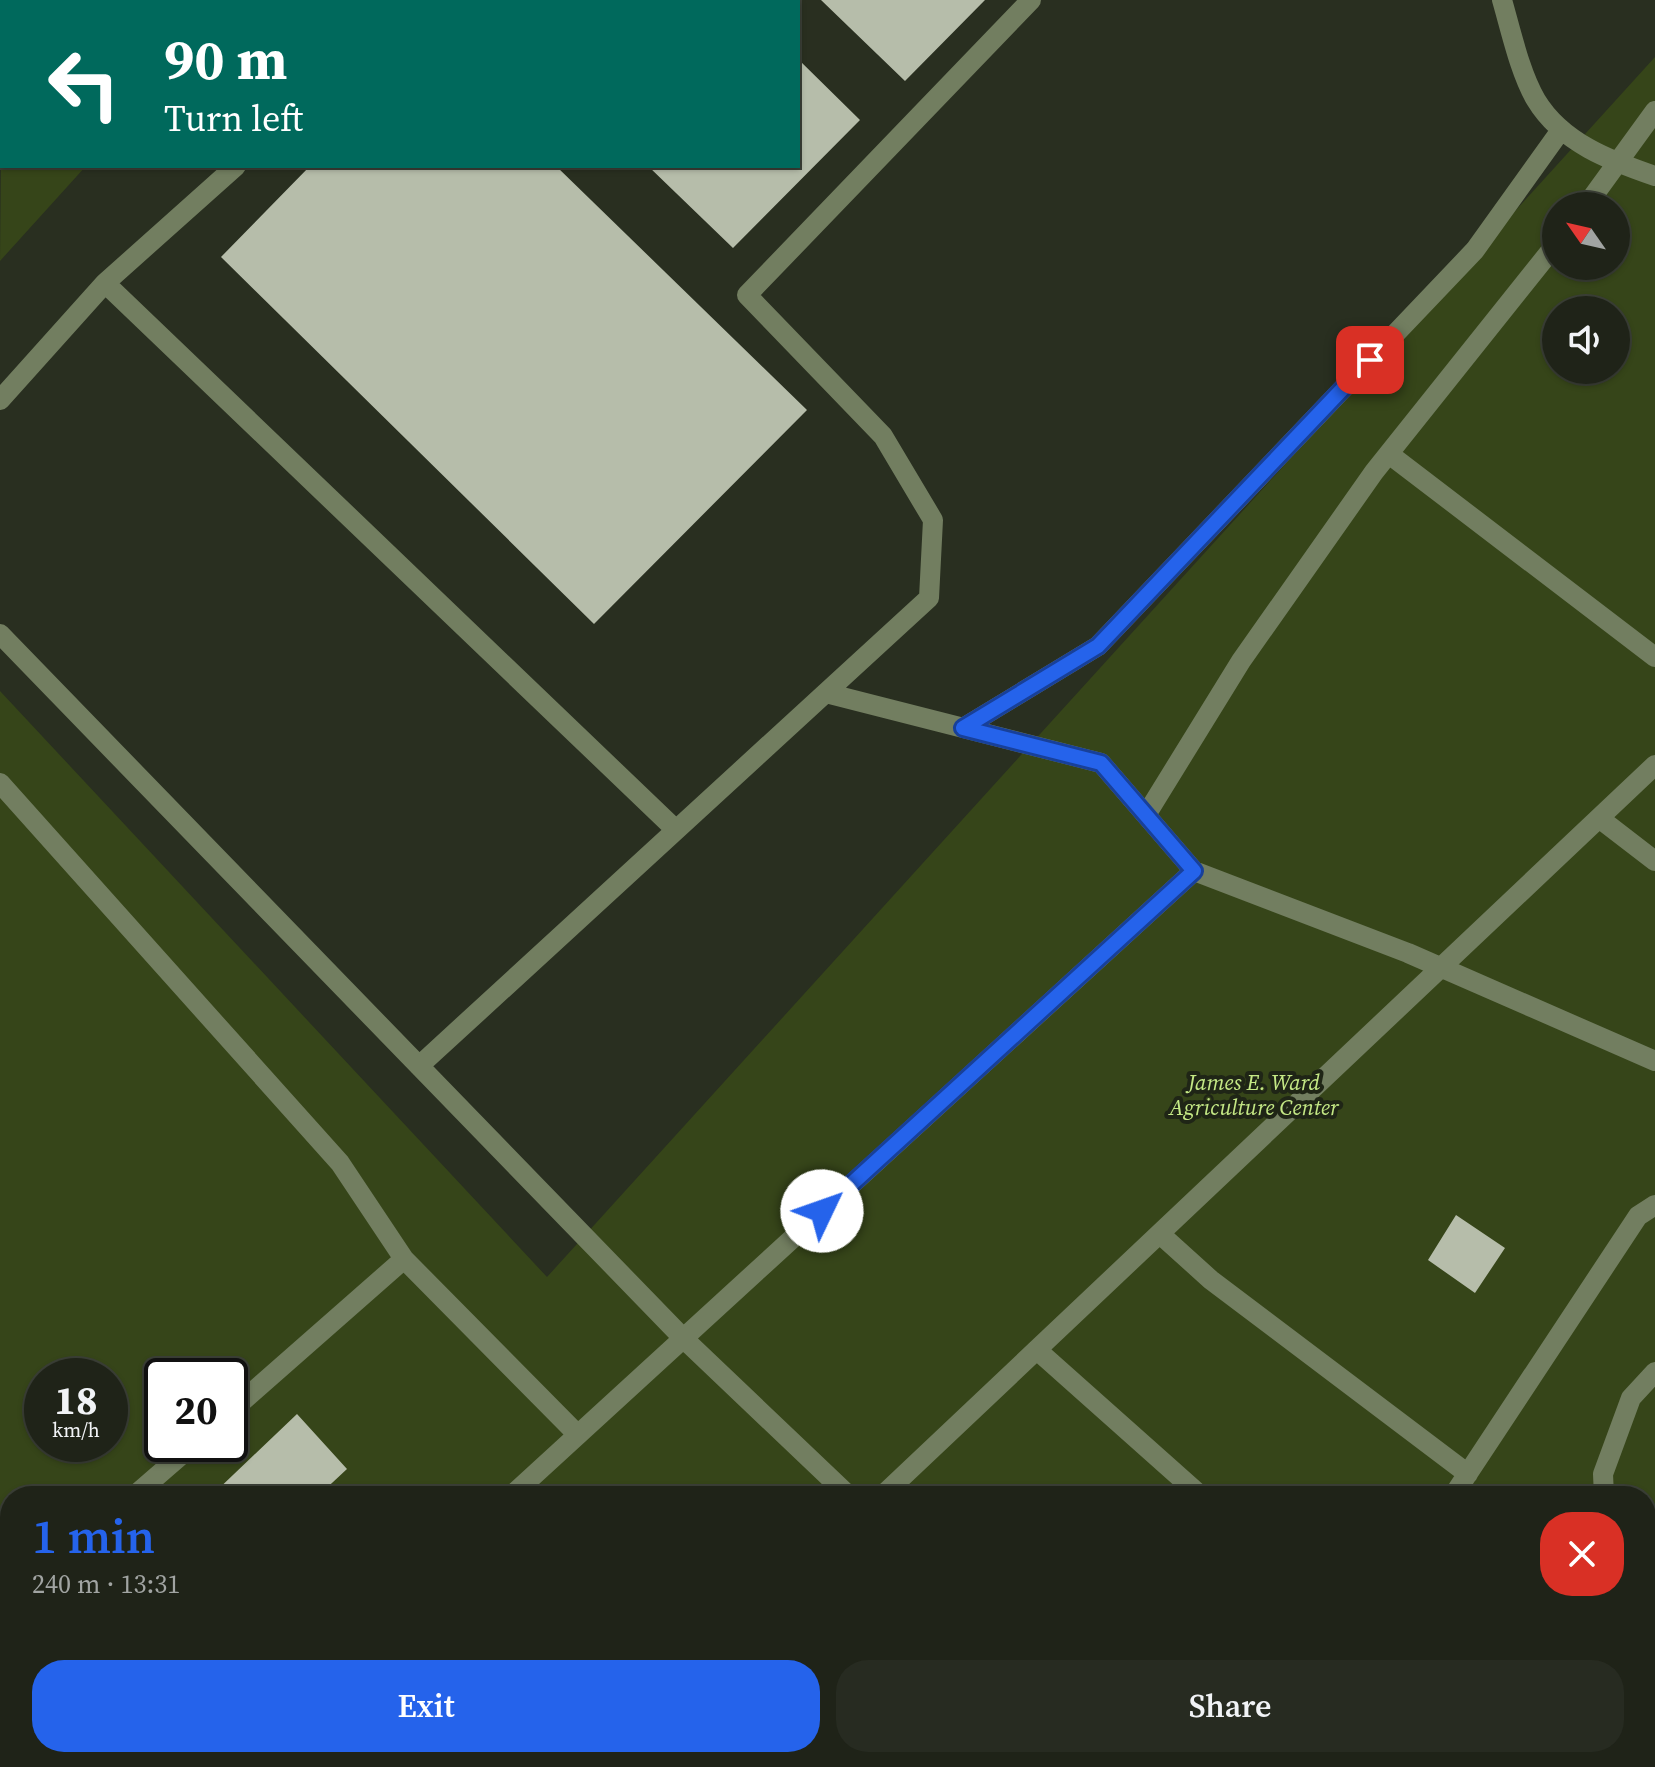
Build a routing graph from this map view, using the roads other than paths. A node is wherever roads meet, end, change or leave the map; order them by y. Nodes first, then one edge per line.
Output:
1 (1031, 0) edge
2 (1502, 0) edge
3 (1655, 111) edge
4 (1561, 130) junction
5 (1618, 163) junction
6 (234, 168) edge
7 (1655, 176) edge
8 (1596, 192) edge
9 (1542, 262) edge
10 (105, 283) junction
11 (0, 400) edge
12 (1389, 454) junction
13 (0, 634) edge
14 (1655, 657) edge
15 (826, 693) junction
16 (963, 728) junction
17 (1655, 765) edge
18 (0, 783) edge
19 (1146, 815) junction
20 (1599, 818) junction
21 (676, 830) junction
22 (1655, 861) edge
23 (1194, 871) junction
24 (1442, 968) junction
25 (1655, 1061) edge
26 (419, 1066) junction
27 (1655, 1205) edge
28 (1160, 1234) junction
29 (404, 1259) junction
30 (683, 1338) junction
31 (1037, 1350) junction
32 (1655, 1372) edge
33 (248, 1396) edge
34 (578, 1435) junction
35 (173, 1462) edge
36 (1468, 1474) junction
37 (146, 1486) edge
38 (522, 1486) edge
39 (838, 1486) edge
40 (893, 1486) edge
41 (1190, 1486) edge
42 (1460, 1486) edge
43 (1604, 1486) edge

1 - 15 lane
2 - 4 lane
3 - 5 lane
4 - 5 lane
4 - 16 lane
5 - 7 lane
5 - 8 lane
6 - 10 lane
9 - 12 lane
10 - 11 lane
10 - 21 lane
12 - 14 lane
12 - 19 lane
13 - 26 lane
15 - 16 lane
15 - 21 lane
16 - 19 lane
17 - 20 lane
18 - 29 lane
19 - 23 lane
20 - 22 lane
20 - 24 lane
21 - 26 lane
23 - 24 lane
23 - 30 lane
24 - 25 lane
24 - 28 lane
26 - 30 lane
27 - 36 lane
28 - 31 lane
28 - 36 lane
29 - 33 lane
29 - 34 lane
30 - 34 lane
30 - 39 lane
31 - 40 lane
31 - 41 lane
32 - 43 lane
34 - 38 lane
35 - 37 lane
36 - 42 lane

